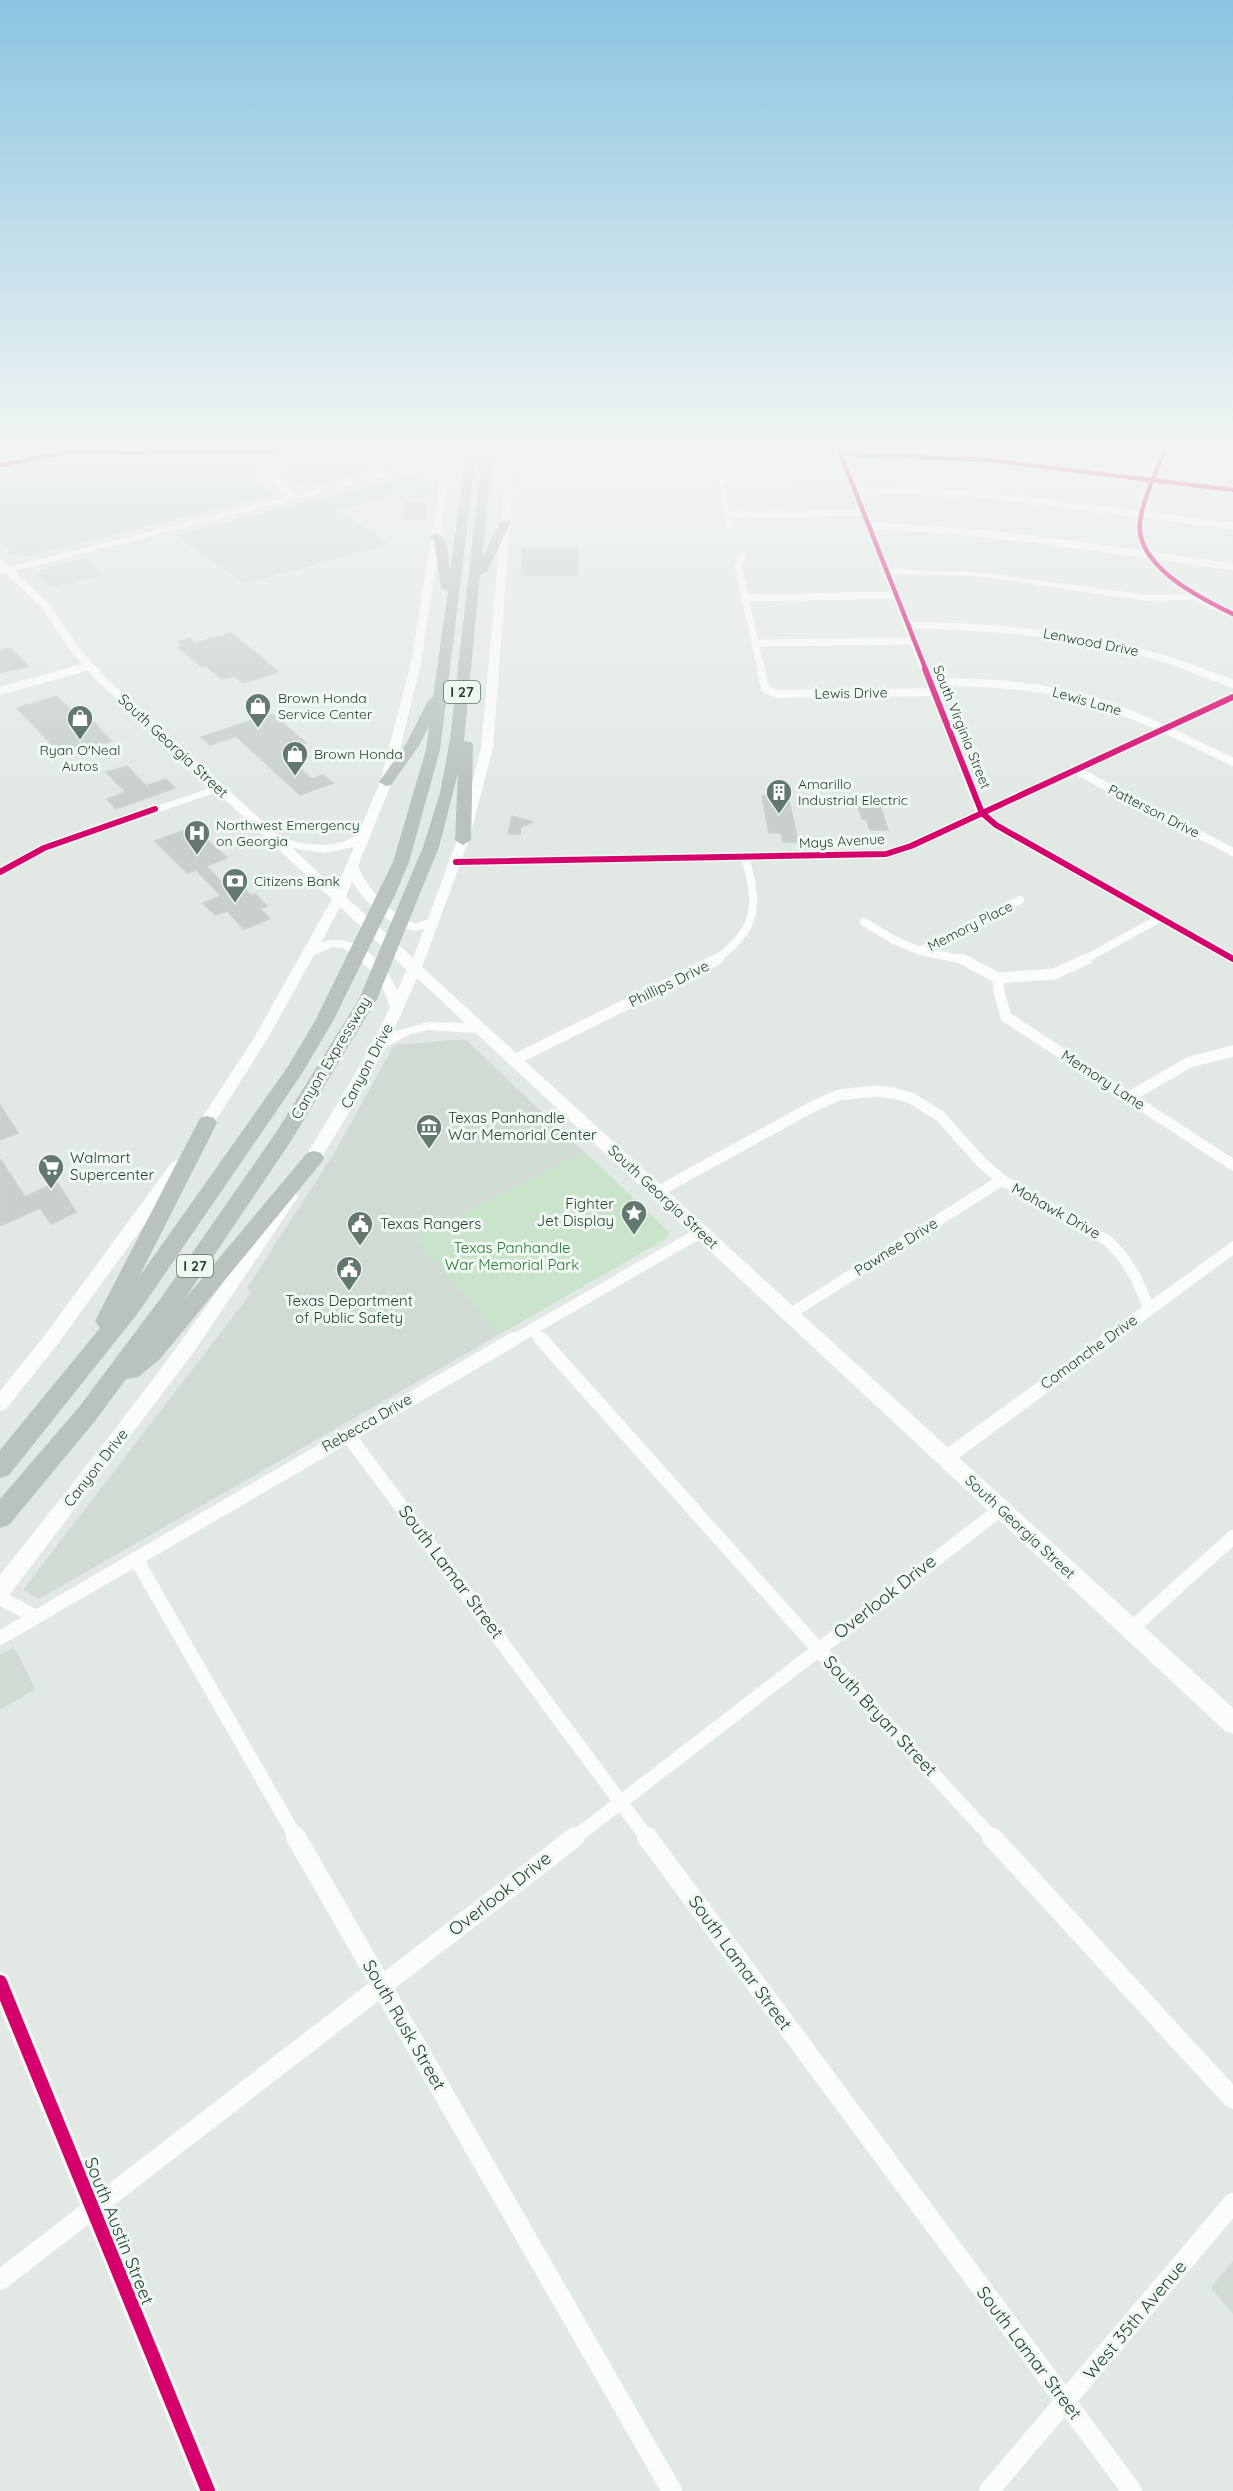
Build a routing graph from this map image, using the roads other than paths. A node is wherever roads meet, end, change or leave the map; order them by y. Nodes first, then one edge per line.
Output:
1 (30, 564) edge
2 (47, 564) edge
3 (432, 564) edge
4 (444, 564) edge
5 (451, 564) edge
6 (476, 564) edge
7 (483, 564) edge
8 (502, 564) edge
9 (738, 564) edge
10 (883, 564) edge
11 (1159, 564) edge
12 (1211, 564) edge
13 (1233, 567) edge
14 (4, 571) edge
15 (886, 571) junction
16 (0, 580) edge
17 (30, 590) junction
18 (896, 595) junction
19 (1197, 596) junction
20 (745, 598) junction
21 (471, 604) junction
22 (451, 614) junction
23 (1233, 614) edge
24 (907, 625) junction
25 (914, 641) junction
26 (755, 643) junction
27 (89, 666) junction
28 (1233, 684) edge
29 (932, 687) junction
30 (441, 690) junction
31 (0, 691) edge
32 (1233, 697) edge
33 (461, 699) junction
34 (1164, 729) junction
35 (1233, 762) edge
36 (1075, 770) junction
37 (386, 782) junction
38 (219, 788) junction
39 (982, 813) junction
40 (366, 836) junction
41 (463, 840) junction
42 (276, 841) junction
43 (1233, 852) edge
44 (745, 857) junction
45 (456, 862) junction
46 (352, 867) junction
47 (0, 872) edge
48 (339, 898) junction
49 (1020, 900) dead end
50 (1160, 918) junction
51 (434, 921) junction
52 (864, 922) dead end
53 (920, 951) junction
54 (308, 953) junction
55 (1231, 954) edge
56 (414, 968) junction
57 (998, 978) junction
58 (397, 1008) junction
59 (480, 1029) junction
60 (380, 1044) junction
61 (1233, 1051) edge
62 (514, 1060) junction
63 (1129, 1097) junction
64 (207, 1124) junction
65 (314, 1158) junction
66 (1233, 1165) edge
67 (1002, 1180) junction
68 (657, 1192) junction
69 (701, 1232) junction
70 (1233, 1247) edge
71 (1149, 1308) junction
72 (790, 1314) junction
73 (532, 1329) junction
74 (65, 1390) junction
75 (105, 1393) junction
76 (0, 1404) edge
77 (348, 1435) junction
78 (946, 1458) junction
79 (0, 1468) edge
80 (1001, 1509) junction
81 (0, 1517) edge
82 (1233, 1537) edge
83 (136, 1559) junction
84 (0, 1591) edge
85 (0, 1598) edge
86 (36, 1617) junction
87 (1131, 1629) junction
88 (0, 1638) edge
89 (818, 1649) junction
90 (1233, 1723) edge
91 (621, 1801) junction
92 (0, 1983) edge
93 (381, 1986) junction
94 (1233, 2099) edge
95 (1233, 2203) edge
96 (92, 2209) junction
97 (0, 2280) edge
98 (1065, 2402) junction
99 (208, 2491) edge
100 (672, 2491) edge
101 (989, 2491) edge
102 (1132, 2491) edge

1 - 14 main road
2 - 17 main road
3 - 37 main road
4 - 22 highway
5 - 22 highway, Canyon Expressway / I 27
6 - 21 highway, Canyon Expressway / I 27
7 - 21 highway
8 - 41 main road, Canyon Drive
9 - 20 street
10 - 15 street, South Virginia Street
11 - 19 main road
12 - 13 street
14 - 17 main road, South Georgia Street
15 - 18 street, South Virginia Street
15 - 19 street
16 - 17 main road
17 - 27 main road, South Georgia Street
18 - 20 street
18 - 24 street, South Virginia Street
19 - 23 main road
20 - 26 street
21 - 33 highway, Canyon Expressway / I 27
22 - 30 highway, Canyon Expressway / I 27
24 - 25 street, South Virginia Street
24 - 28 street, Lenwood Drive
25 - 26 street
25 - 29 street, South Virginia Street
26 - 29 street, Lewis Drive
27 - 31 street
27 - 38 main road, South Georgia Street
29 - 34 street, Lewis Lane
29 - 39 street, South Virginia Street
30 - 37 highway
30 - 74 highway, Canyon Expressway / I 27
32 - 34 street, Mays Avenue
33 - 41 highway
33 - 75 highway, Canyon Expressway / I 27
34 - 35 street, Lewis Lane
34 - 36 street, Mays Avenue
36 - 39 street, Mays Avenue
36 - 43 street, Patterson Drive
37 - 40 main road
38 - 42 main road, South Georgia Street
38 - 47 street
39 - 44 street, Mays Avenue
39 - 50 street, South Virginia Street
40 - 42 main road
40 - 46 main road
41 - 45 main road, Canyon Drive
42 - 48 main road, South Georgia Street
44 - 45 street, Mays Avenue
44 - 62 street, Phillips Drive
45 - 51 main road, Canyon Drive
46 - 48 main road
46 - 51 main road
48 - 54 main road
48 - 56 main road, South Georgia Street
49 - 53 street, Memory Place
50 - 55 street, South Virginia Street
50 - 57 street
51 - 56 main road, Canyon Drive
52 - 53 street
53 - 57 street
54 - 58 main road
54 - 64 main road
56 - 58 main road, Canyon Drive
56 - 59 main road, South Georgia Street
57 - 63 street, Memory Lane
58 - 60 main road, Canyon Drive
59 - 60 main road
59 - 62 main road, South Georgia Street
60 - 65 main road, Canyon Drive
61 - 63 street
62 - 68 main road, South Georgia Street
63 - 66 street, Memory Lane
64 - 74 highway
64 - 76 main road
65 - 75 highway
65 - 84 main road, Canyon Drive
67 - 68 street, Mohawk Drive
67 - 71 street, Mohawk Drive
67 - 72 street, Pawnee Drive
68 - 69 main road, South Georgia Street
69 - 72 main road, South Georgia Street
69 - 73 street, Rebecca Drive
70 - 71 street, Comanche Drive
71 - 78 street, Comanche Drive
72 - 78 main road, South Georgia Street
73 - 77 street, Rebecca Drive
73 - 89 street, South Bryan Street
74 - 79 highway, Canyon Expressway / I 27
75 - 81 highway, Canyon Expressway / I 27
77 - 83 street, Rebecca Drive
77 - 91 street, South Lamar Street
78 - 80 main road, South Georgia Street
80 - 87 main road, South Georgia Street
80 - 89 street, Overlook Drive
82 - 87 street
83 - 86 street, Rebecca Drive
83 - 93 street, South Rusk Street
85 - 86 street
86 - 88 street, Rebecca Drive
87 - 90 main road, South Georgia Street
89 - 91 street, Overlook Drive
89 - 94 street, South Bryan Street
91 - 93 street, Overlook Drive
91 - 98 street, South Lamar Street
92 - 96 street, South Austin Street
93 - 96 street, Overlook Drive
93 - 100 street, South Rusk Street
95 - 98 street, West 35th Avenue
96 - 97 street, Overlook Drive
96 - 99 street, South Austin Street
98 - 101 street, West 35th Avenue
98 - 102 street, South Lamar Street

